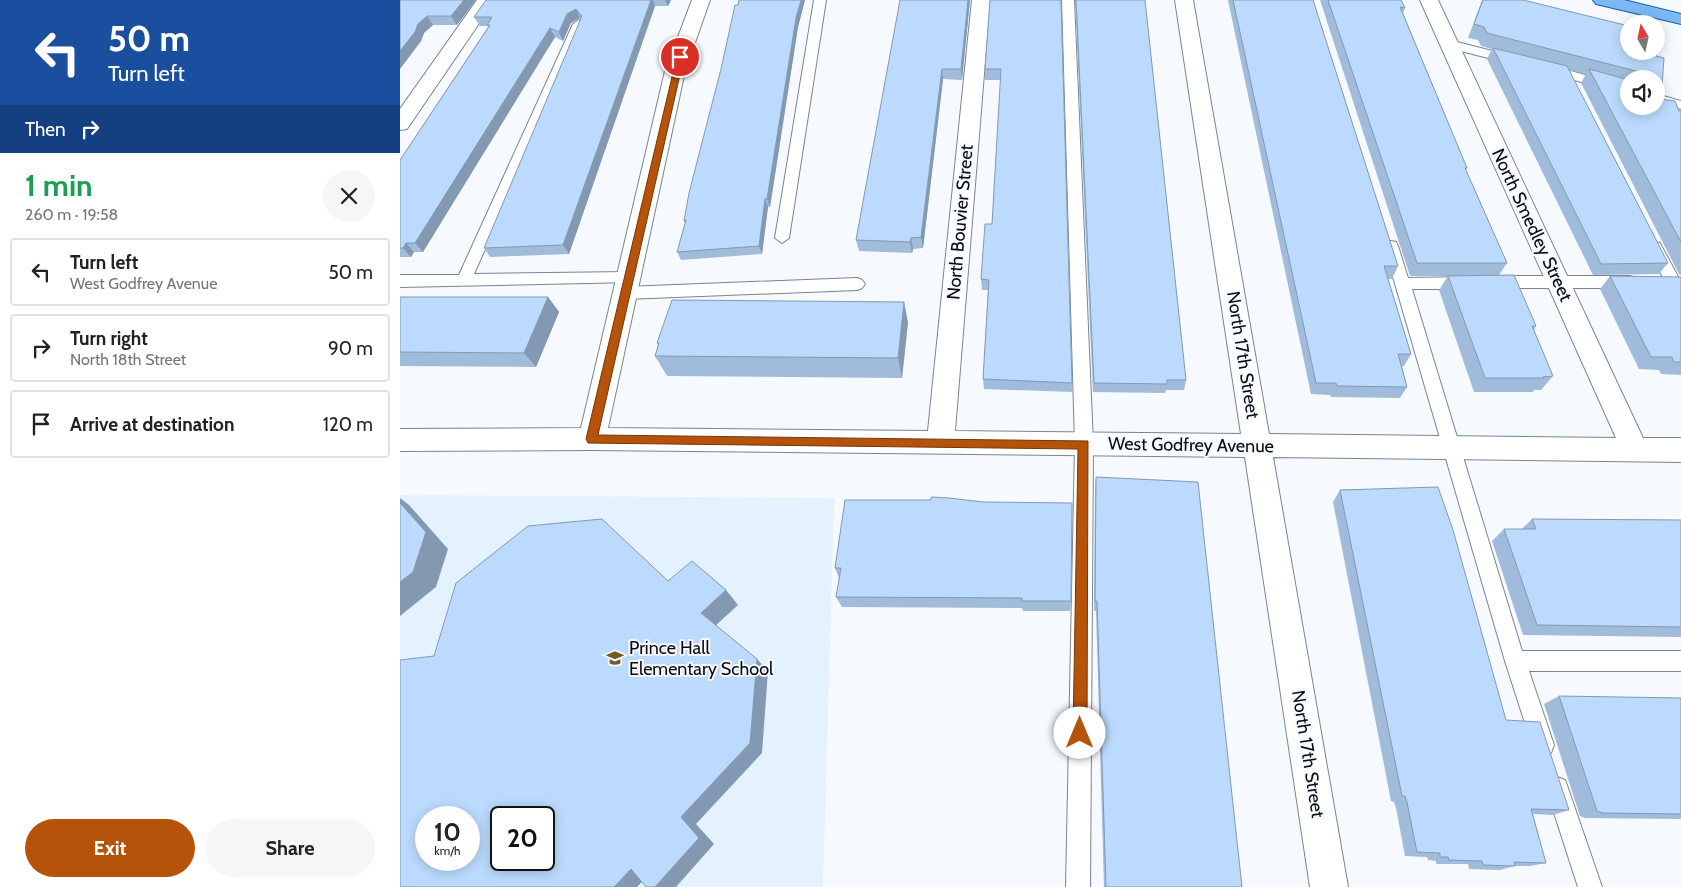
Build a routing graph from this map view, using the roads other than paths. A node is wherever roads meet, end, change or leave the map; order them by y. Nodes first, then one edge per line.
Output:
1 (486, 0) edge
2 (701, 0) edge
3 (820, 0) edge
4 (981, 0) edge
5 (1068, 0) edge
6 (1184, 0) edge
7 (1429, 0) edge
8 (1602, 0) edge
9 (1681, 18) edge
10 (579, 24) edge
11 (1449, 44) junction
12 (1530, 64) edge
13 (1620, 88) edge
14 (1576, 91) edge
15 (1665, 101) edge
16 (1681, 105) edge
17 (400, 124) edge
18 (1388, 237) edge
19 (782, 238) dead end
20 (1651, 239) edge
21 (464, 280) junction
22 (400, 281) edge
23 (1557, 281) junction
24 (1677, 282) edge
25 (857, 284) dead end
26 (1403, 284) junction
27 (626, 286) junction
28 (592, 439) junction
29 (400, 440) edge
30 (940, 443) junction
31 (1084, 444) junction
32 (1258, 446) junction
33 (1450, 447) junction
34 (1635, 450) junction
35 (1681, 450) edge
36 (1515, 661) junction
37 (1681, 661) edge
38 (1078, 887) edge
39 (1329, 887) edge
40 (1590, 887) edge

1 - 17 street
2 - 27 street
3 - 19 lane
4 - 30 street, North Bouvier Street
5 - 31 lane
6 - 32 street, North 17th Street
7 - 11 street, North Smedley Street
8 - 9 main road
10 - 21 lane
11 - 12 lane
11 - 23 street, North Smedley Street
13 - 14 lane
15 - 16 lane
18 - 26 lane
20 - 24 lane
21 - 22 lane
21 - 27 lane
23 - 24 lane
23 - 26 lane
23 - 34 street, North Smedley Street
25 - 27 lane
26 - 33 lane
27 - 28 street
28 - 29 street, West Godfrey Avenue
28 - 30 street, West Godfrey Avenue
30 - 31 street, West Godfrey Avenue
31 - 32 street, West Godfrey Avenue
31 - 38 lane
32 - 33 street, West Godfrey Avenue
32 - 39 street, North 17th Street
33 - 34 street, West Godfrey Avenue
33 - 36 lane
34 - 35 street, West Godfrey Avenue
36 - 37 lane
36 - 40 lane

